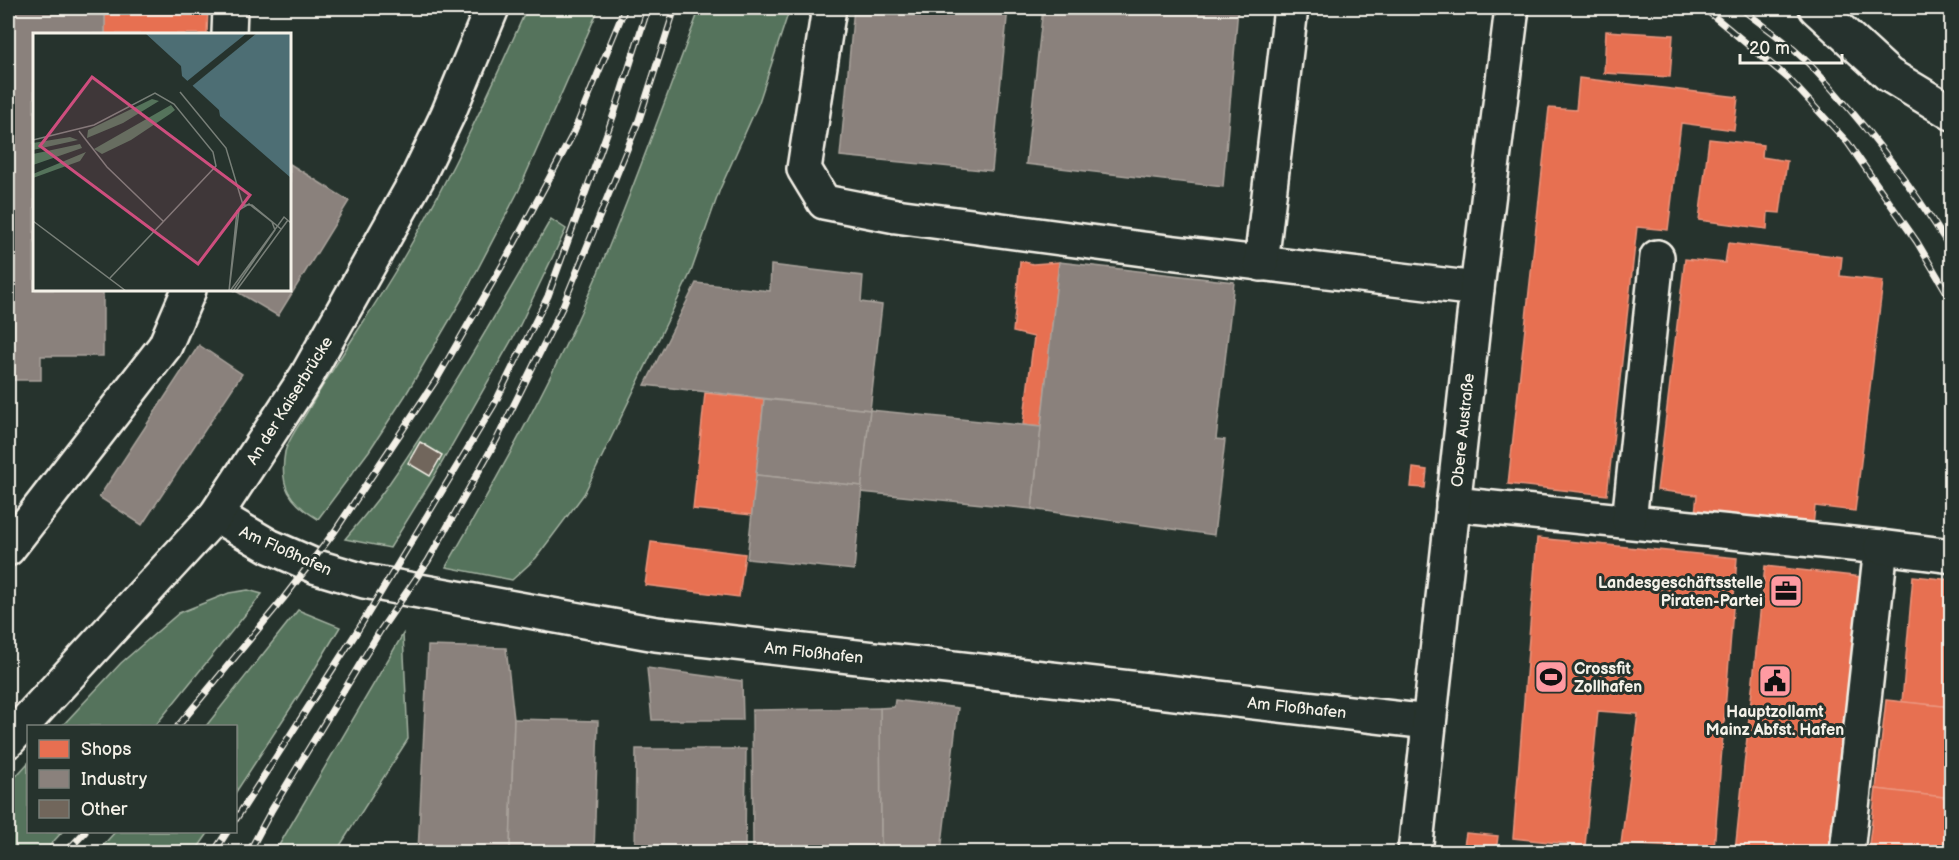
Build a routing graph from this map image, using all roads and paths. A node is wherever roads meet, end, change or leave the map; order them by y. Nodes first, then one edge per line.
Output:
1 (230, 8) edge
2 (492, 8) edge
3 (829, 8) edge
4 (1291, 8) edge
5 (1512, 8) edge
6 (1816, 8) edge
7 (229, 33) edge
8 (1952, 113) edge
9 (1657, 257) dead end
10 (1261, 264) junction
11 (1477, 289) junction
12 (189, 291) edge
13 (1453, 504) junction
14 (216, 515) junction
15 (1629, 521) junction
16 (1881, 547) junction
17 (8, 549) edge
18 (1952, 556) edge
19 (1429, 722) junction
20 (8, 741) edge
21 (1415, 852) edge
22 (1847, 852) edge

1 - 7 street
2 - 14 street, An der Kaiserbrücke
3 - 10 street
4 - 10 street
5 - 11 street, Obere Austraße
6 - 8 street
9 - 15 street
10 - 11 street
11 - 13 street, Obere Austraße
12 - 17 street
13 - 15 street
13 - 19 street, Obere Austraße
14 - 19 street, Am Floßhafen
14 - 20 street, An der Kaiserbrücke
15 - 16 street
16 - 18 street
16 - 22 street
19 - 21 street, Obere Austraße

